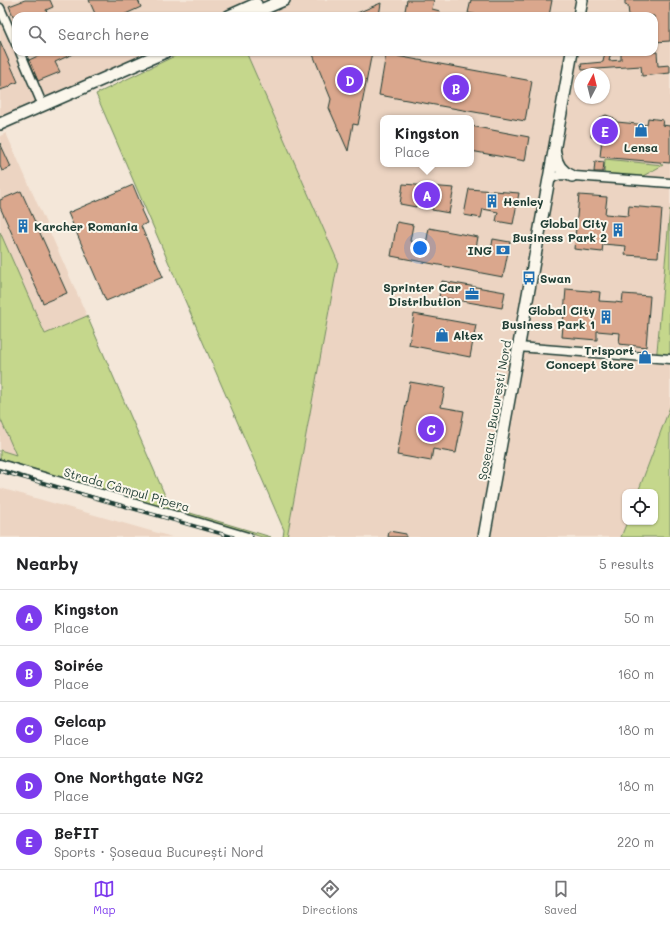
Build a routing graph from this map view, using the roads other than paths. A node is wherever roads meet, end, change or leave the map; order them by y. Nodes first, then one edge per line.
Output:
1 (266, 0) edge
2 (284, 0) edge
3 (582, 0) edge
4 (0, 8) edge
5 (238, 12) edge
6 (256, 12) edge
7 (580, 12) edge
8 (12, 35) edge
9 (22, 56) edge
10 (138, 56) edge
11 (156, 56) edge
12 (571, 56) edge
13 (568, 73) junction
14 (40, 99) junction
15 (0, 117) edge
16 (0, 124) edge
17 (554, 148) junction
18 (558, 166) junction
19 (572, 176) junction
20 (551, 179) junction
21 (670, 183) edge
22 (518, 347) junction
23 (670, 359) edge
24 (0, 464) edge
25 (248, 537) edge
26 (484, 537) edge

1 - 5 main road
2 - 6 main road
3 - 7 main road
4 - 8 street
9 - 14 street
10 - 14 main road
11 - 16 main road
12 - 13 main road, Șoseaua București Nord
13 - 17 main road, Șoseaua București Nord
13 - 18 main road
14 - 15 main road
17 - 18 main road
17 - 20 main road, Șoseaua București Nord
18 - 19 main road
18 - 20 main road
19 - 20 street
19 - 21 street
20 - 22 main road, Șoseaua București Nord
22 - 23 street
22 - 26 main road, Șoseaua București Nord
24 - 25 street, Strada Câmpul Pipera

